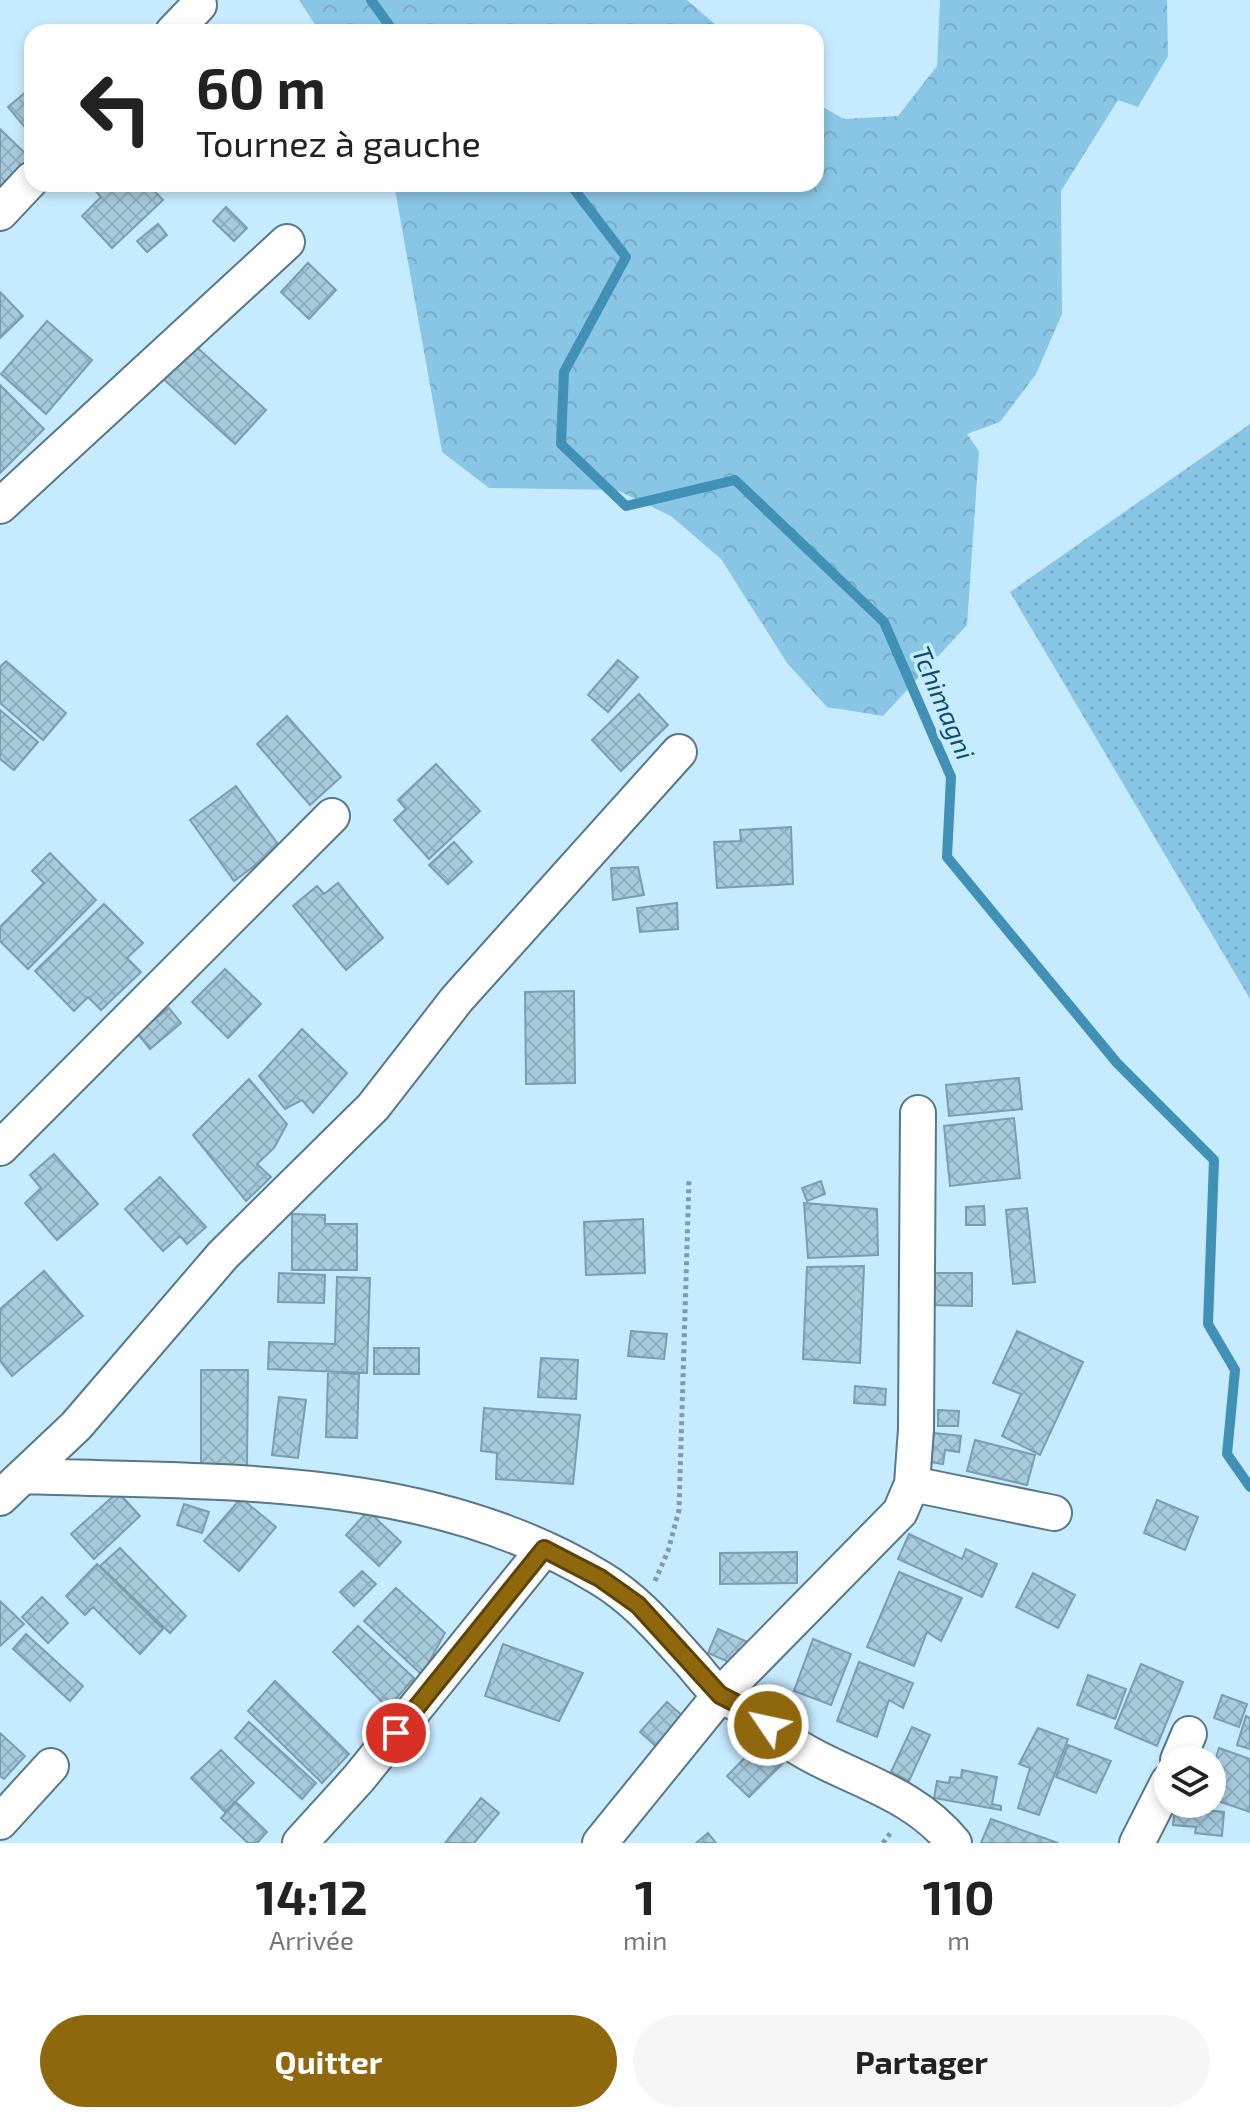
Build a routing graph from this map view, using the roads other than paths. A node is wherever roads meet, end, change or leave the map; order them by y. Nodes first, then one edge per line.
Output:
1 (199, 5) dead end
2 (181, 24) edge
3 (24, 188) edge
4 (0, 213) edge
5 (287, 242) dead end
6 (0, 506) edge
7 (679, 752) dead end
8 (332, 816) dead end
9 (918, 1113) dead end
10 (0, 1148) edge
11 (912, 1484) junction
12 (11, 1487) edge
13 (1054, 1513) dead end
14 (544, 1549) junction
15 (720, 1695) junction
16 (51, 1766) dead end
17 (1154, 1810) edge
18 (0, 1822) edge
19 (300, 1843) edge
20 (600, 1843) edge
21 (954, 1843) edge
22 (1137, 1843) edge

1 - 2 street
3 - 4 street
5 - 6 street
7 - 12 street
8 - 10 street
9 - 11 street
11 - 13 street
11 - 15 street
12 - 14 street
14 - 15 street
14 - 19 street
15 - 20 street
15 - 21 street
16 - 18 street
17 - 22 street

